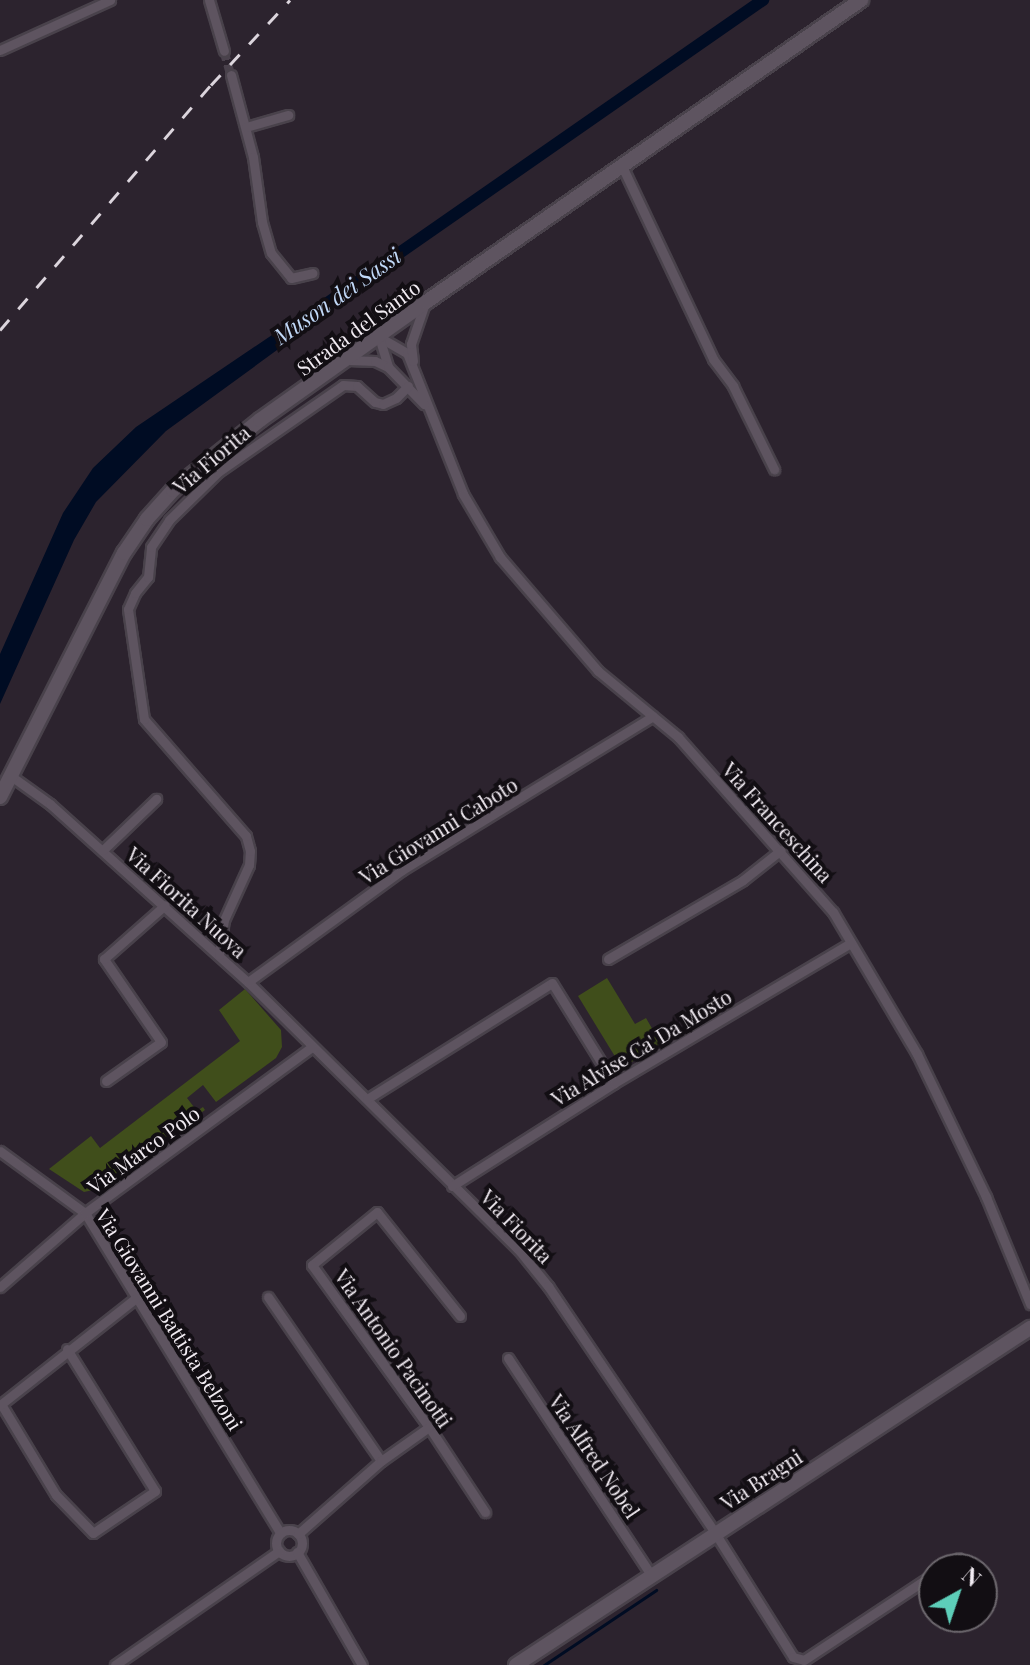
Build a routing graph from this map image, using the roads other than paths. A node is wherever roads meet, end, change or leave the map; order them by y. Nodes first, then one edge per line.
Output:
1 (110, 0) edge
2 (209, 0) edge
3 (861, 0) edge
4 (0, 50) edge
5 (224, 51) tunnel mouth
6 (231, 75) tunnel mouth
7 (288, 115) dead end
8 (246, 127) junction
9 (621, 164) junction
10 (312, 273) dead end
11 (426, 302) junction
12 (379, 337) junction
13 (346, 360) junction
14 (388, 367) junction
15 (413, 369) junction
16 (408, 386) junction
17 (430, 414) junction
18 (774, 469) dead end
19 (653, 716) junction
20 (11, 776) junction
21 (0, 797) edge
22 (156, 799) dead end
23 (103, 850) junction
24 (781, 850) junction
25 (165, 905) junction
26 (851, 943) junction
27 (219, 955) junction
28 (608, 959) dead end
29 (248, 982) junction
30 (312, 1047) junction
31 (106, 1081) dead end
32 (614, 1083) junction
33 (367, 1099) junction
34 (0, 1151) edge
35 (452, 1186) junction
36 (85, 1213) junction
37 (0, 1287) edge
38 (137, 1297) junction
39 (268, 1297) dead end
40 (1030, 1304) edge
41 (460, 1316) dead end
42 (1030, 1328) edge
43 (67, 1349) junction
44 (508, 1358) dead end
45 (0, 1404) edge
46 (429, 1427) junction
47 (381, 1461) junction
48 (485, 1512) dead end
49 (280, 1533) junction
50 (715, 1533) junction
51 (298, 1534) junction
52 (279, 1551) junction
53 (297, 1552) junction
54 (651, 1575) junction
55 (918, 1585) edge
56 (795, 1662) edge
57 (115, 1665) edge
58 (362, 1665) edge
59 (516, 1665) edge

1 - 4 street
2 - 5 street
3 - 9 main road, Strada del Santo
6 - 8 street
7 - 8 street
8 - 10 street
9 - 11 main road, Strada del Santo
9 - 18 street
11 - 12 main road, Strada del Santo
11 - 15 street, Via Franceschina
12 - 13 main road, Strada del Santo
12 - 14 street, Via Franceschina
12 - 15 street, Via Franceschina
13 - 14 street
13 - 20 main road, Strada del Santo
14 - 16 street, Via Franceschina
15 - 17 street, Via Franceschina
16 - 17 street, Via Franceschina
16 - 27 street, Via Fiorita
17 - 19 street, Via Franceschina
19 - 24 street, Via Franceschina
19 - 29 street, Via Giovanni Caboto
20 - 21 main road, Strada del Santo
20 - 23 street, Via Fiorita Nuova
22 - 23 street, Via Fiorita Nuova
23 - 25 street, Via Fiorita Nuova
24 - 26 street, Via Franceschina
24 - 28 street
25 - 27 street, Via Fiorita Nuova
25 - 31 street
26 - 32 street, Via Alvise Ca' Da Mosto
26 - 40 street, Via Franceschina
27 - 29 street, Via Fiorita Nuova
29 - 30 street, Via Fiorita
30 - 33 street, Via Fiorita
30 - 36 street, Via Marco Polo
32 - 33 street
32 - 35 street, Via Alvise Ca' Da Mosto
33 - 35 street, Via Fiorita
34 - 36 street, Via Giovanni Battista Belzoni
35 - 50 street, Via Fiorita
36 - 37 street, Via Marco Polo
36 - 38 street, Via Giovanni Battista Belzoni
38 - 43 street
38 - 49 street, Via Giovanni Battista Belzoni
39 - 47 street
41 - 46 street, Via Antonio Pacinotti
42 - 50 main road, Via Bragni
43 - 45 street
43 - 45 street
44 - 54 street, Via Alfred Nobel
46 - 47 street
46 - 48 street, Via Antonio Pacinotti
47 - 51 street
49 - 51 street
49 - 52 street
50 - 54 main road, Via Bragni
50 - 56 street, Via Fiorita
51 - 53 street
52 - 53 street
52 - 57 street
53 - 58 street
54 - 59 main road, Via Bragni
55 - 56 street

